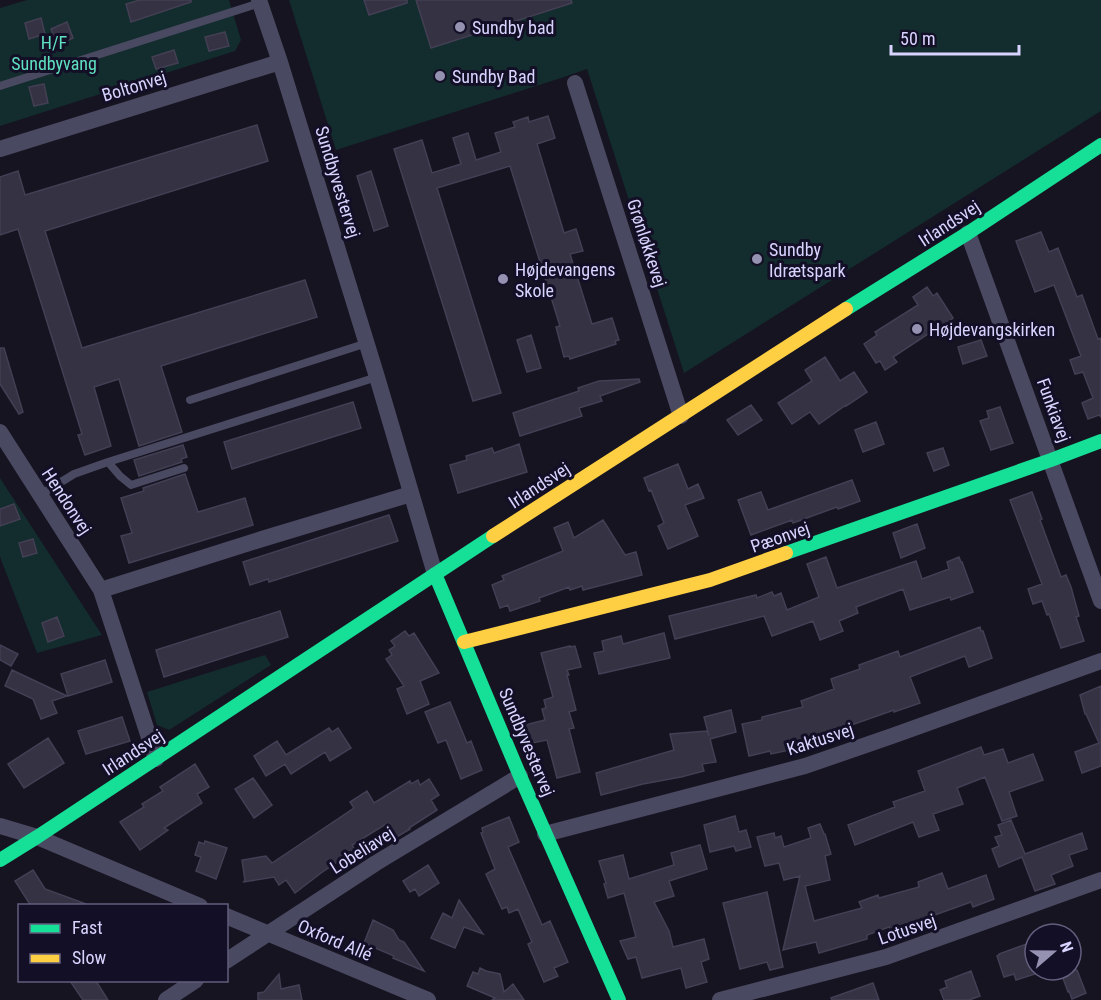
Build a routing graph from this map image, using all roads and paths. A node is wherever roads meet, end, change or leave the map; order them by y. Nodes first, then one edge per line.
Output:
1 (260, 2) edge
2 (280, 62) junction
3 (575, 83) dead end
4 (0, 86) edge
5 (1101, 145) edge
6 (0, 149) edge
7 (968, 232) junction
8 (367, 343) junction
9 (377, 377) junction
10 (189, 400) dead end
11 (681, 416) junction
12 (1101, 441) edge
13 (2, 442) edge
14 (1051, 460) junction
15 (108, 462) junction
16 (184, 468) dead end
17 (411, 494) junction
18 (40, 495) junction
19 (435, 574) junction
20 (101, 590) junction
21 (1101, 601) edge
22 (464, 642) junction
23 (1101, 661) edge
24 (156, 759) junction
25 (520, 776) junction
26 (0, 826) edge
27 (545, 834) junction
28 (37, 837) junction
29 (0, 860) edge
30 (1101, 880) edge
31 (195, 904) edge
32 (228, 917) edge
33 (268, 934) junction
34 (228, 960) edge
35 (194, 982) edge
36 (166, 1000) edge
37 (428, 1000) edge
38 (619, 1000) edge
39 (720, 1000) edge

1 - 2 street, Sundbyvestervej
1 - 4 lane
2 - 6 street, Boltonvej
2 - 8 street, Sundbyvestervej
3 - 11 street, Grønløkkevej
5 - 7 street, Irlandsvej
7 - 11 street, Irlandsvej
7 - 14 street, Funkiavej
8 - 9 street, Sundbyvestervej
8 - 10 lane
9 - 15 lane
9 - 17 street, Sundbyvestervej
11 - 19 street, Irlandsvej
12 - 14 street, Pæonvej
13 - 18 street, Hendonvej
14 - 21 street, Funkiavej
14 - 22 street, Pæonvej
15 - 16 lane
15 - 18 lane
17 - 19 street, Sundbyvestervej
17 - 20 street
18 - 20 street, Hendonvej
19 - 22 street, Sundbyvestervej
19 - 24 street, Irlandsvej
20 - 24 street, Hendonvej
22 - 25 street, Sundbyvestervej
23 - 27 street, Kaktusvej
24 - 28 street, Irlandsvej
25 - 27 street, Sundbyvestervej
25 - 33 street, Lobeliavej
26 - 28 street
27 - 38 street, Sundbyvestervej
28 - 29 street, Irlandsvej
28 - 31 street
30 - 39 street, Lotusvej
32 - 33 street, Oxford Allé
33 - 34 street, Lobeliavej
33 - 37 street, Oxford Allé
35 - 36 street

